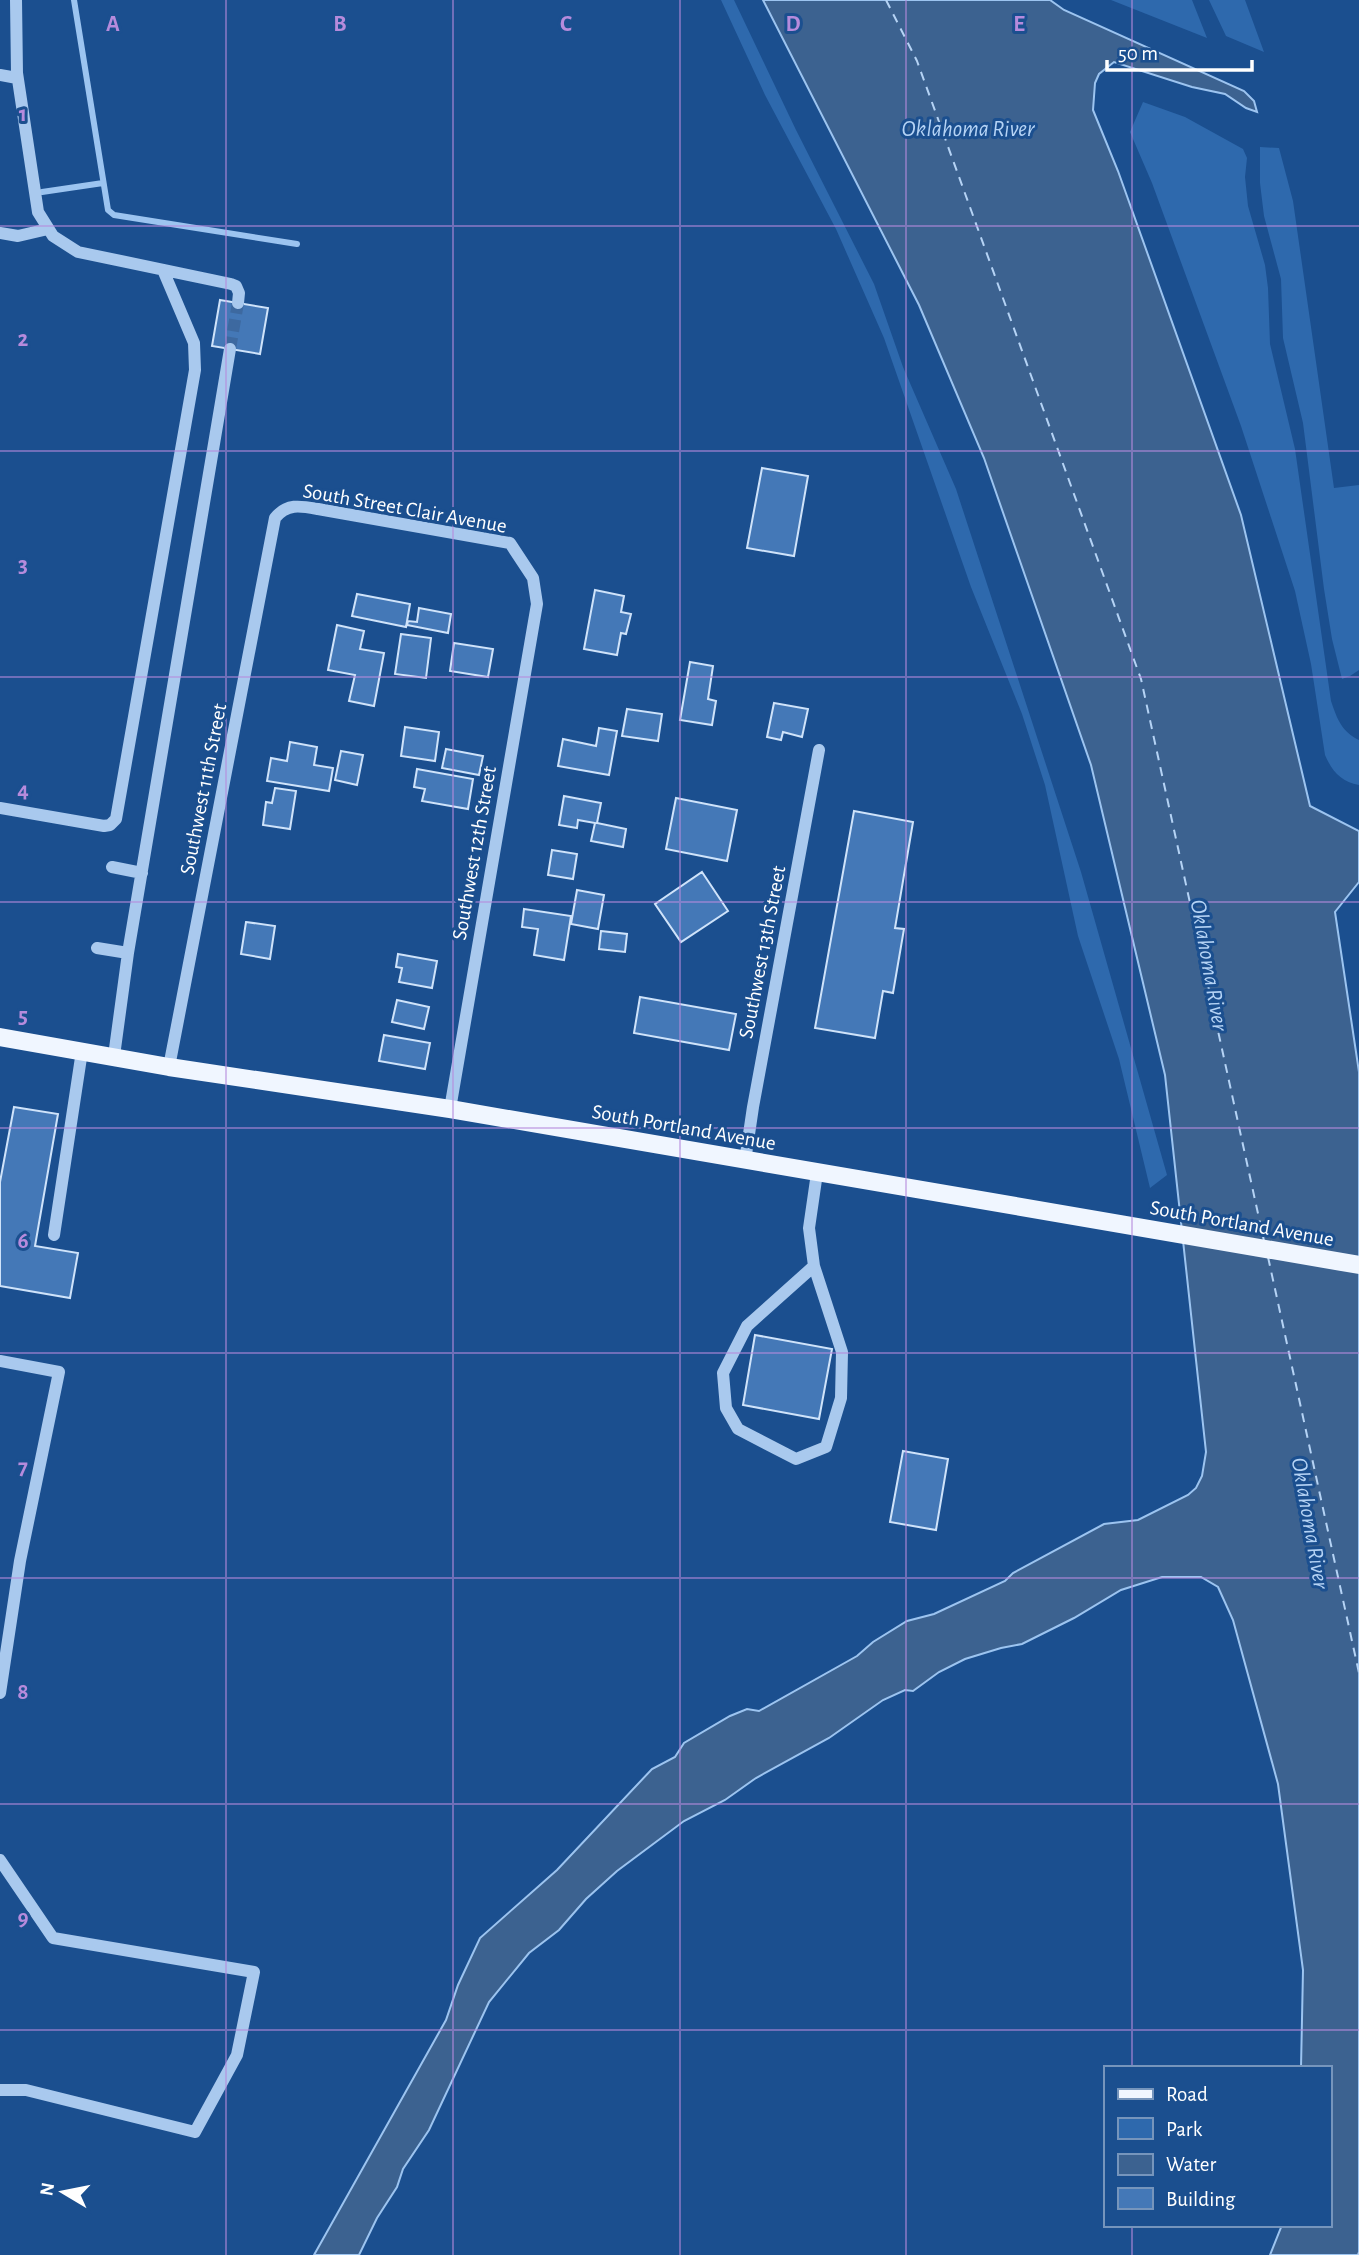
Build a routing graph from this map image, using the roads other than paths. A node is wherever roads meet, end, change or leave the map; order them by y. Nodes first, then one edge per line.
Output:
1 (16, 0) edge
2 (0, 75) edge
3 (18, 78) junction
4 (48, 229) junction
5 (0, 233) edge
6 (163, 270) junction
7 (238, 303) dead end
8 (230, 349) tunnel mouth
9 (275, 518) joint
10 (537, 604) joint
11 (820, 750) dead end
12 (0, 808) edge
13 (112, 867) dead end
14 (142, 873) junction
15 (97, 948) dead end
16 (128, 953) junction
17 (0, 1037) edge
18 (82, 1051) junction
19 (114, 1056) junction
20 (169, 1067) junction
21 (450, 1109) junction
22 (746, 1161) junction
23 (817, 1173) junction
24 (54, 1235) dead end
25 (1359, 1265) edge
26 (814, 1266) junction
27 (0, 1360) edge
28 (1, 1673) edge
29 (0, 1693) edge
30 (0, 1860) edge
31 (0, 2090) edge

1 - 3 street
2 - 3 street
3 - 4 street
4 - 5 street
4 - 6 street
6 - 7 street
6 - 12 street
8 - 14 street
9 - 10 street, South Street Clair Avenue
9 - 20 street, Southwest 11th Street
10 - 21 street, Southwest 12th Street
11 - 22 street, Southwest 13th Street
13 - 14 street
14 - 16 street
15 - 16 street
16 - 19 street
17 - 18 main road, South Portland Avenue
18 - 19 main road, South Portland Avenue
18 - 24 street
19 - 20 main road, South Portland Avenue
20 - 21 main road, South Portland Avenue
21 - 22 main road, South Portland Avenue
22 - 23 main road, South Portland Avenue
23 - 25 main road, South Portland Avenue
23 - 26 street
26 - 26 street
27 - 28 street
28 - 29 street
30 - 31 street

